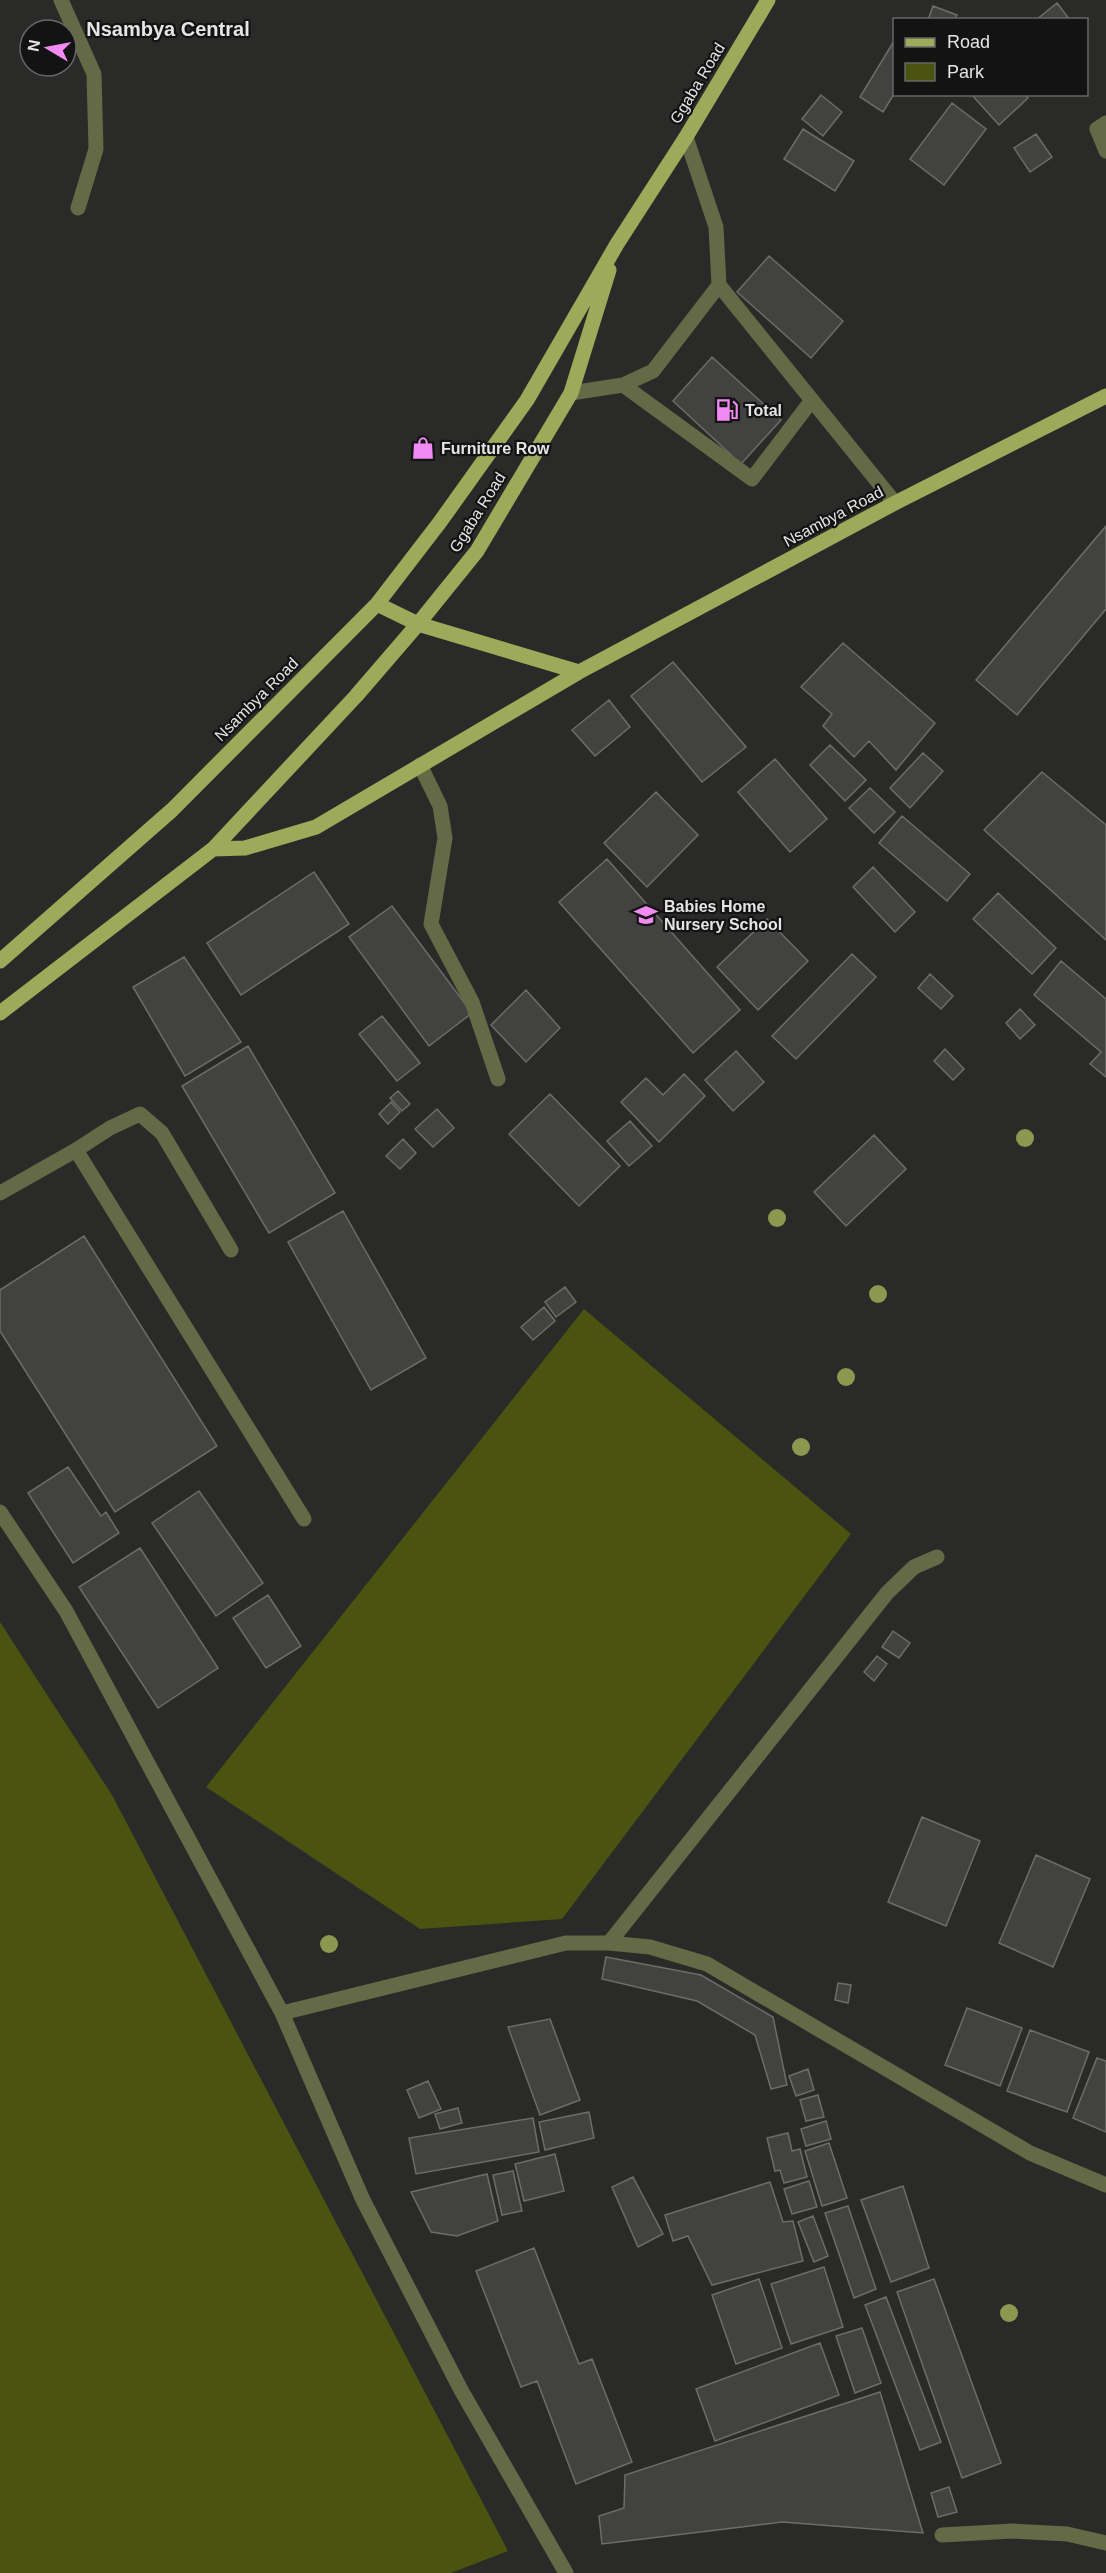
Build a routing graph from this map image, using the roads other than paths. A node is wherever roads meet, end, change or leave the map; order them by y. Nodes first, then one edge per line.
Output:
1 (61, 0) edge
2 (768, 0) edge
3 (1106, 123) edge
4 (686, 137) junction
5 (1106, 151) edge
6 (78, 208) dead end
7 (617, 244) junction
8 (719, 285) junction
9 (623, 385) junction
10 (571, 393) junction
11 (1105, 397) edge
12 (812, 400) junction
13 (895, 502) junction
14 (377, 604) junction
15 (418, 624) junction
16 (579, 672) junction
17 (420, 765) junction
18 (213, 849) junction
19 (0, 961) edge
20 (0, 1013) edge
21 (498, 1079) dead end
22 (76, 1150) junction
23 (0, 1193) edge
24 (231, 1250) dead end
25 (0, 1512) edge
26 (304, 1519) dead end
27 (937, 1557) dead end
28 (609, 1943) junction
29 (282, 2013) junction
30 (1106, 2185) edge
31 (942, 2535) dead end
32 (1106, 2543) edge
33 (566, 2573) edge

1 - 6 street
2 - 4 main road, Ggaba Road
3 - 5 street
4 - 7 main road, Ggaba Road
4 - 8 street
7 - 10 main road, Ggaba Road
7 - 14 main road, Ggaba Road
8 - 9 street
8 - 12 street
9 - 10 street
9 - 12 street
10 - 15 main road, Ggaba Road
11 - 13 main road, Nsambya Road
12 - 13 street
13 - 16 main road, Nsambya Road
14 - 15 main road
14 - 19 main road, Nsambya Road
15 - 16 main road
15 - 18 main road, Ggaba Road
16 - 17 main road, Nsambya Road
17 - 18 main road, Nsambya Road
17 - 21 street
18 - 20 main road, Ggaba Road
22 - 23 street
22 - 24 street
22 - 26 street
25 - 29 street
27 - 28 street
28 - 29 street
28 - 30 street
29 - 33 street
31 - 32 street

